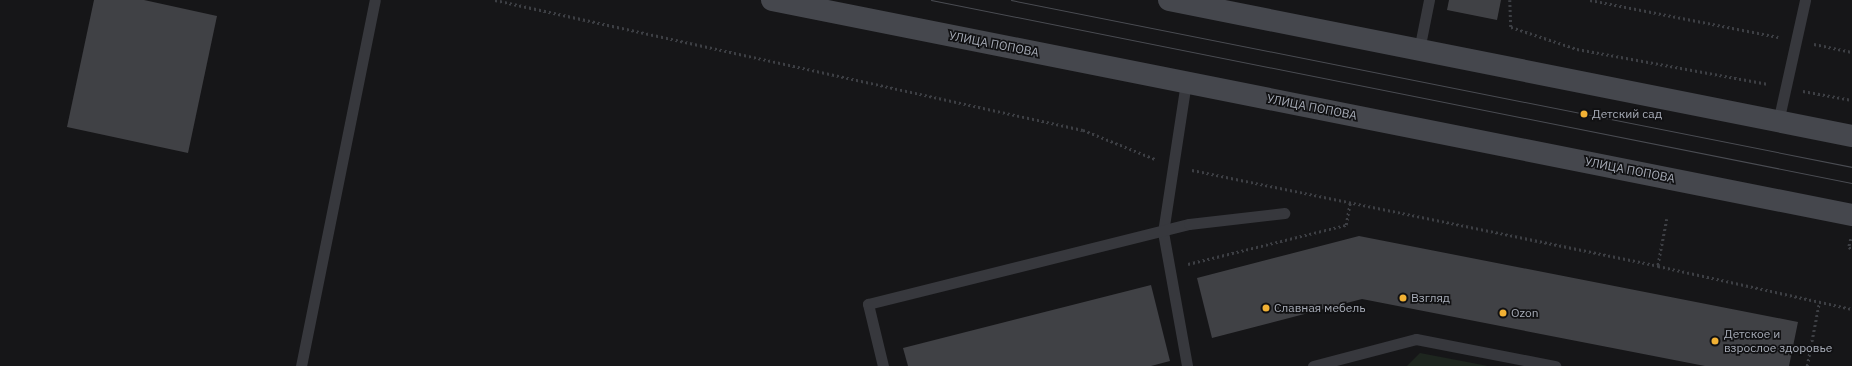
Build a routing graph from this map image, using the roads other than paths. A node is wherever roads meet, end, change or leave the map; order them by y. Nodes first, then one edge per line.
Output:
1 (375, 0) edge
2 (772, 0) edge
3 (1169, 0) edge
4 (1429, 0) edge
5 (1804, 0) edge
6 (1419, 50) junction
7 (1186, 82) junction
8 (1778, 122) junction
9 (1852, 136) edge
10 (1284, 213) dead end
11 (1852, 215) edge
12 (1163, 232) junction
13 (301, 366) edge
14 (883, 366) edge
15 (1188, 366) edge
16 (1314, 366) edge
17 (1555, 366) edge

1 - 13 lane
2 - 7 main road, УЛИЦА ПОПОВА
3 - 6 main road
4 - 6 lane
5 - 8 lane
6 - 8 main road
7 - 11 main road, УЛИЦА ПОПОВА
7 - 12 lane
8 - 9 main road
10 - 12 lane
12 - 14 lane
12 - 15 lane
16 - 17 lane

